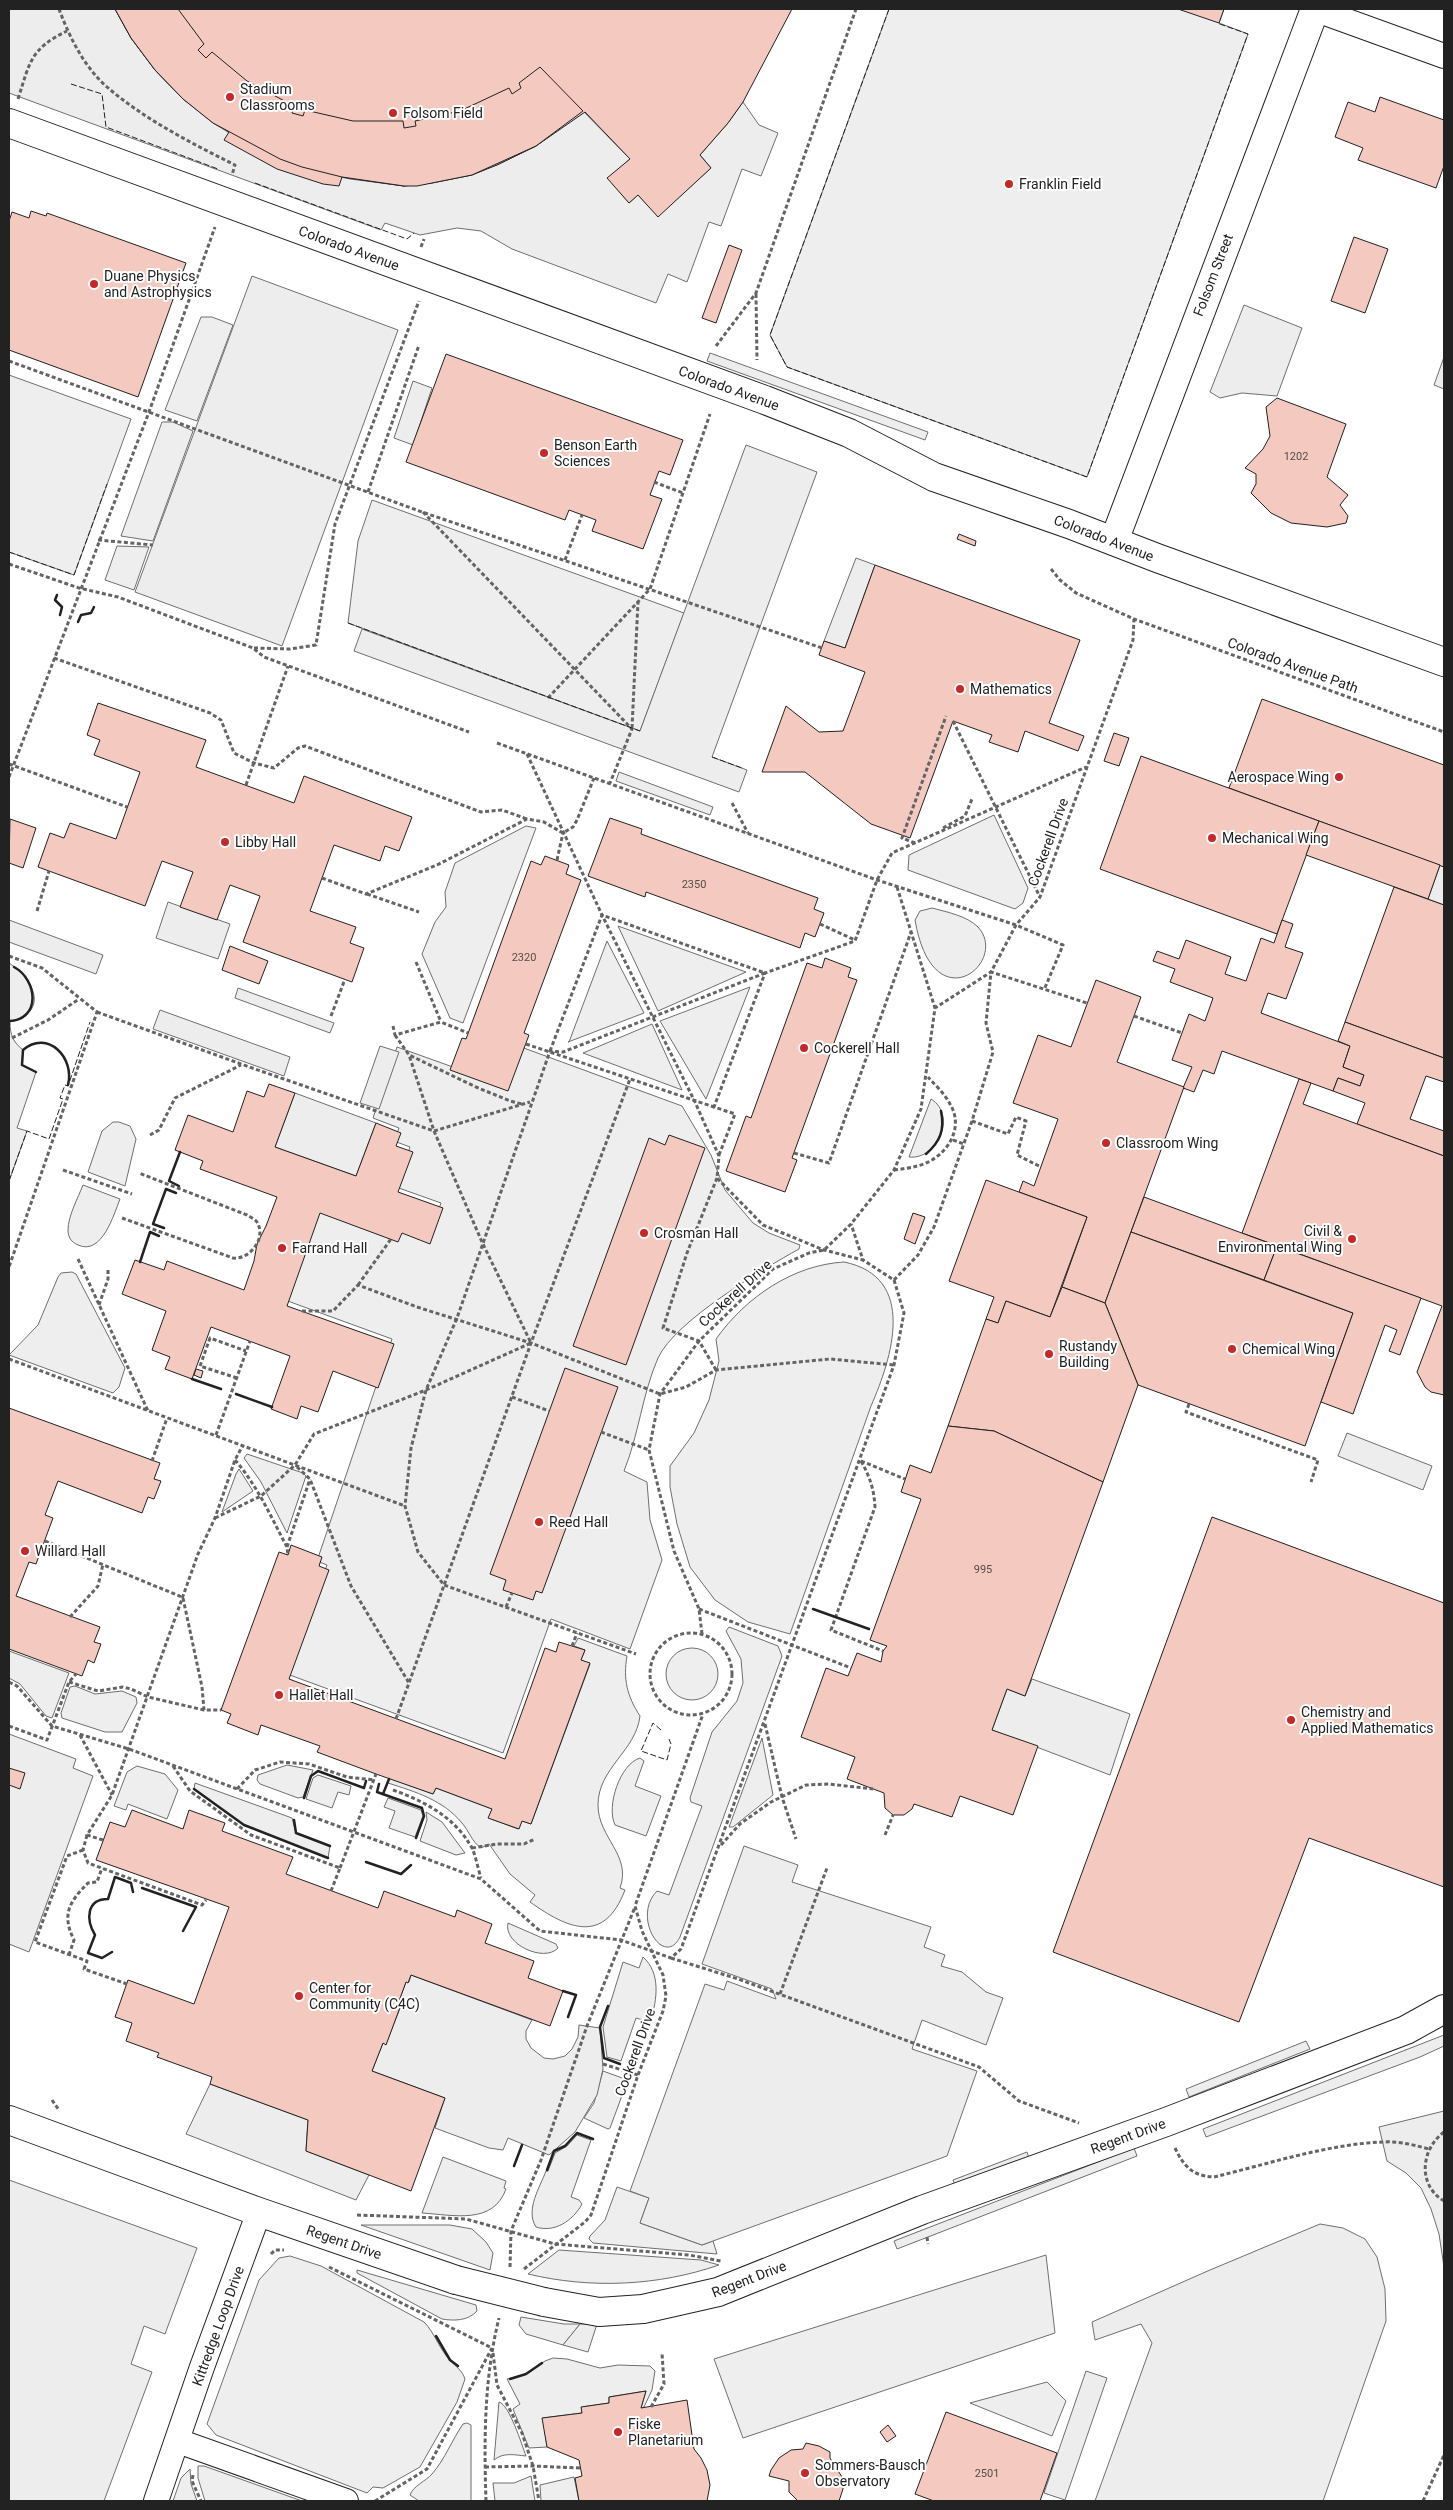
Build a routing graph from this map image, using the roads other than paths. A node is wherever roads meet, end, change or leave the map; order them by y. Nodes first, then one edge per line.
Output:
1 (1314, 9) edge
2 (1444, 56) edge
3 (9, 123) edge
4 (1114, 542) junction
5 (1444, 662) edge
6 (1444, 2009) edge
7 (9, 2120) edge
8 (259, 2212) junction
9 (188, 2444) junction
10 (156, 2501) edge
11 (346, 2501) edge

1 - 2 street
1 - 4 street, Folsom Street
3 - 4 street, Colorado Avenue
4 - 5 street, Colorado Avenue
6 - 8 street, Regent Drive, bridge
7 - 8 street, Regent Drive
8 - 9 street, Kittredge Loop Drive
9 - 10 street, Kittredge Loop Drive
9 - 11 street

